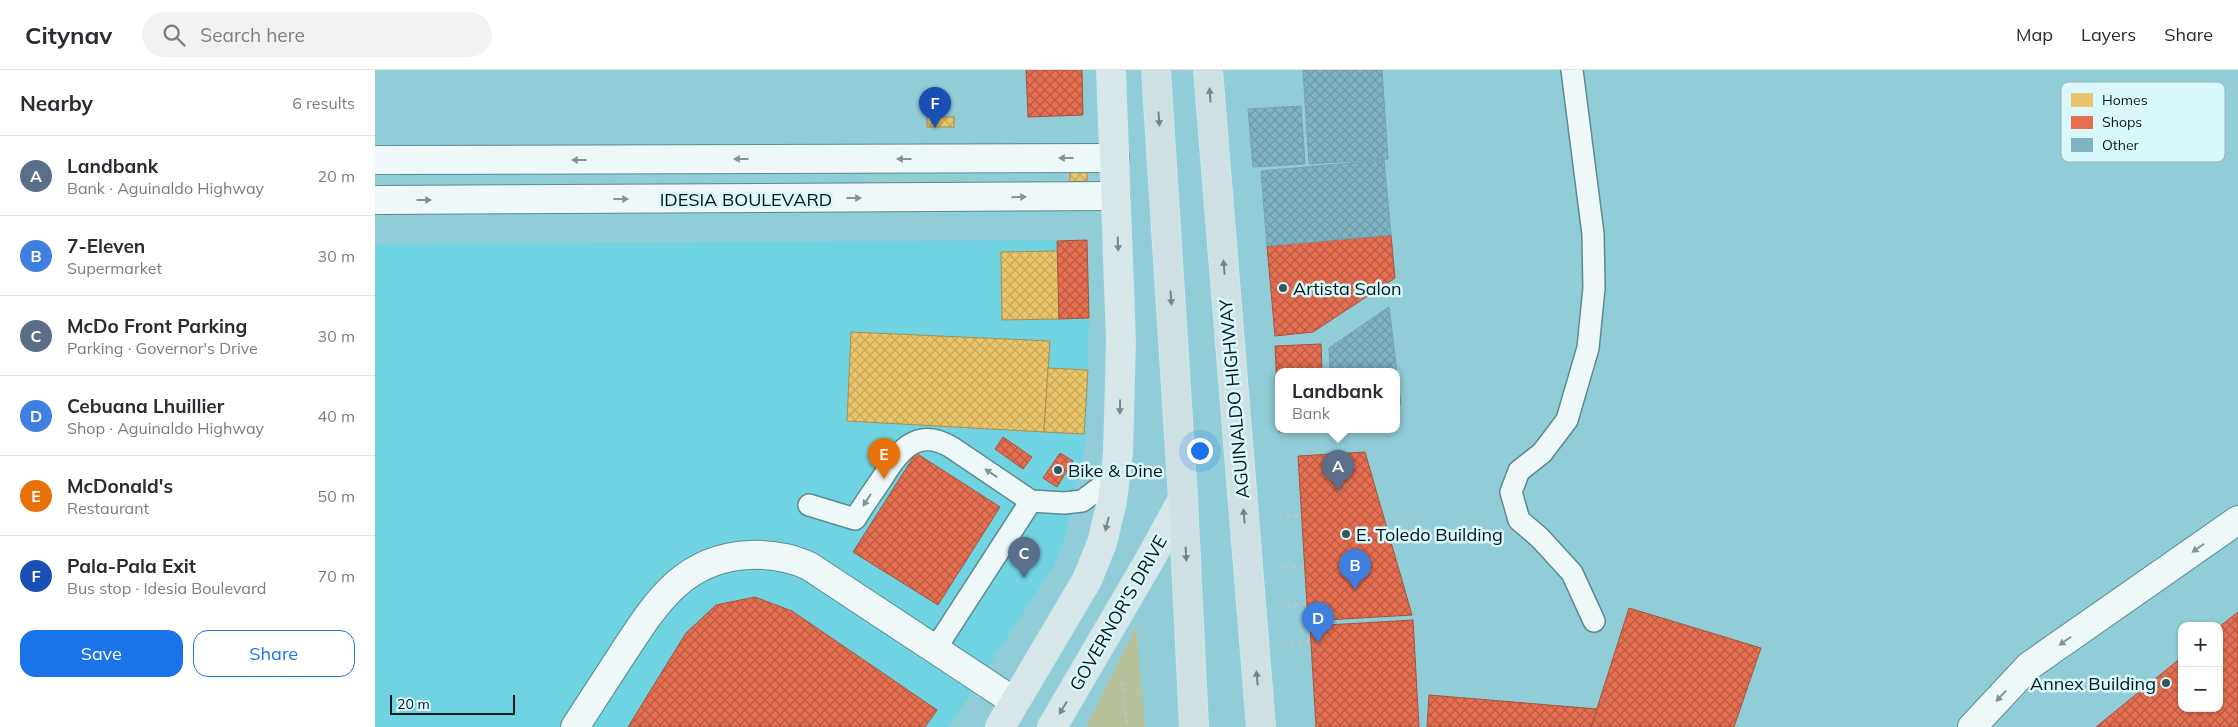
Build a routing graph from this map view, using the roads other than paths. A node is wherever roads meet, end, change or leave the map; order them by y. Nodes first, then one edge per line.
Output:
1 (1111, 70) edge
2 (1156, 70) edge
3 (1209, 70) edge
4 (1573, 70) edge
5 (1115, 158) junction
6 (375, 160) edge
7 (1116, 196) junction
8 (375, 200) edge
9 (1116, 476) junction
10 (1183, 499) junction
11 (1031, 500) junction
12 (809, 505) dead end
13 (2238, 520) edge
14 (1594, 621) dead end
15 (934, 651) junction
16 (1015, 702) junction
17 (575, 727) edge
18 (1000, 727) edge
19 (1052, 727) edge
20 (1194, 727) edge
21 (1261, 727) edge
22 (1972, 727) edge

1 - 5 main road
2 -> 10 highway
21 -> 3 highway, AGUINALDO HIGHWAY
4 - 14 lane
5 -> 6 street
5 - 7 main road
8 -> 7 street, IDESIA BOULEVARD
7 -> 9 main road
9 - 11 lane
9 -> 16 main road
10 -> 19 main road, GOVERNOR'S DRIVE
10 -> 20 highway
11 -> 12 lane
11 - 15 lane
13 -> 22 street
15 - 16 street
15 - 17 street
16 - 18 main road

